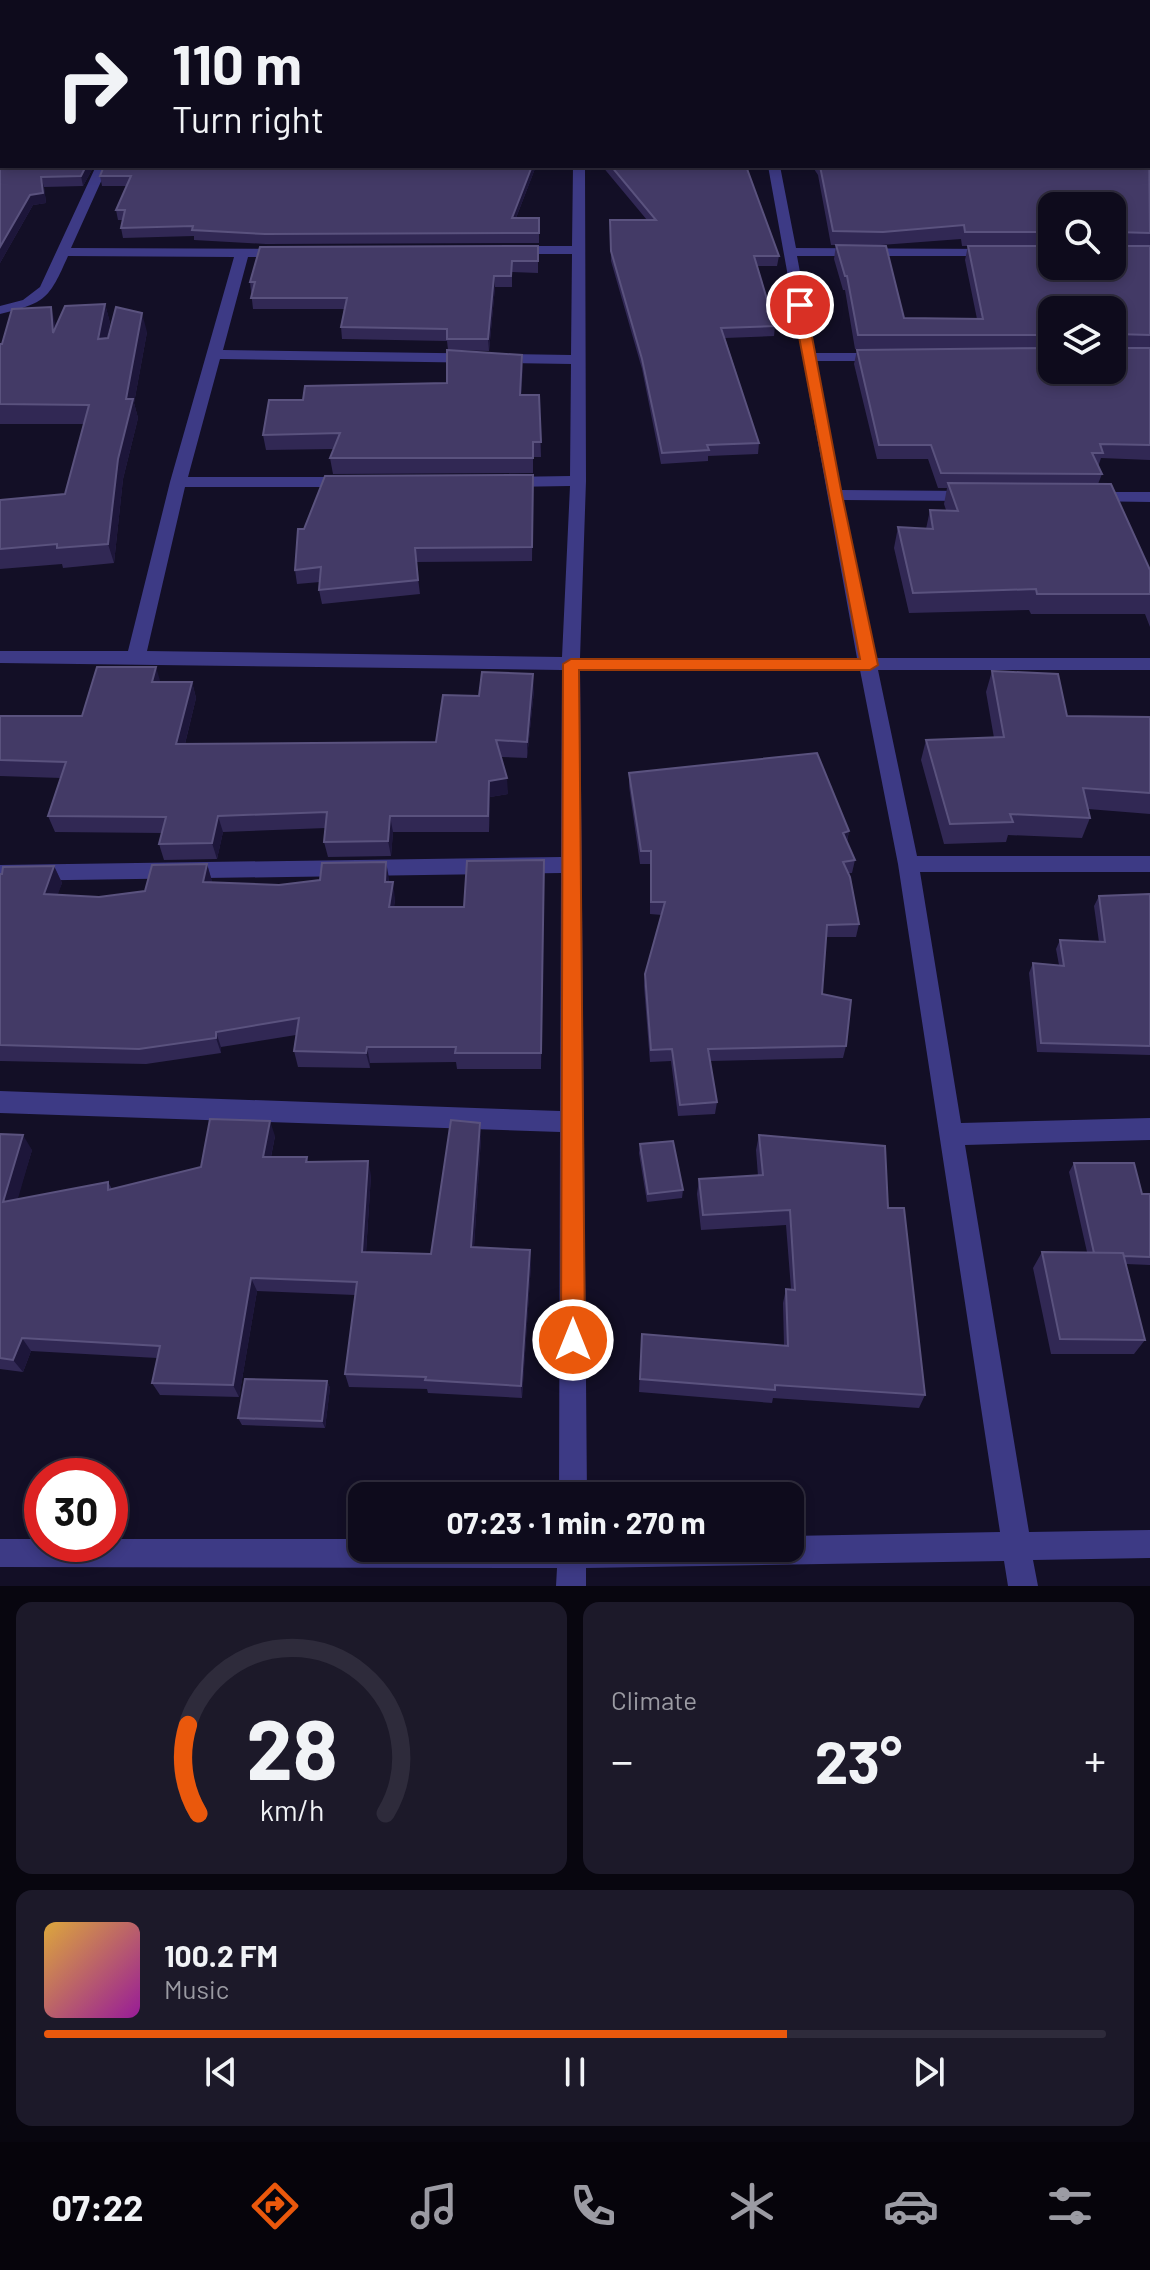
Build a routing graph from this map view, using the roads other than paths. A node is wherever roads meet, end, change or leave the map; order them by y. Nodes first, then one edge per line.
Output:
1 (101, 168) edge
2 (579, 168) edge
3 (774, 168) edge
4 (504, 250) edge
5 (581, 250) junction
6 (63, 252) junction
7 (791, 252) junction
8 (1006, 252) edge
9 (304, 253) edge
10 (242, 254) junction
11 (0, 310) edge
12 (212, 354) junction
13 (809, 357) junction
14 (900, 357) edge
15 (579, 360) junction
16 (578, 481) junction
17 (178, 482) junction
18 (370, 482) edge
19 (482, 482) edge
20 (834, 495) junction
21 (992, 496) edge
22 (1071, 497) edge
23 (1150, 497) edge
24 (0, 657) edge
25 (136, 657) junction
26 (571, 664) junction
27 (1150, 664) edge
28 (870, 665) junction
29 (908, 864) junction
30 (1150, 864) edge
31 (572, 865) junction
32 (0, 873) edge
33 (0, 1102) edge
34 (573, 1122) junction
35 (1150, 1129) edge
36 (952, 1134) junction
37 (573, 1482) edge
38 (1015, 1544) junction
39 (1150, 1544) edge
40 (804, 1547) edge
41 (348, 1552) edge
42 (0, 1553) edge
43 (572, 1562) edge
44 (571, 1586) edge
45 (1023, 1586) edge

1 - 6 street
2 - 5 street
3 - 7 street
4 - 5 street
5 - 15 street
6 - 10 street
6 - 11 street
7 - 8 street
7 - 13 street
9 - 10 street
10 - 12 street
12 - 15 street
12 - 17 street
13 - 14 street
13 - 20 street
15 - 16 street
16 - 19 street
16 - 26 street
17 - 18 street
17 - 25 street
20 - 21 street
20 - 28 street
22 - 23 street
24 - 25 street
25 - 26 street
26 - 28 street
26 - 31 street
27 - 28 street
28 - 29 street
29 - 30 street
29 - 36 street
31 - 32 street
31 - 34 street
33 - 34 street
34 - 37 street
35 - 36 street
36 - 38 street
38 - 39 street
38 - 40 street
38 - 45 street
41 - 42 street
43 - 44 street

